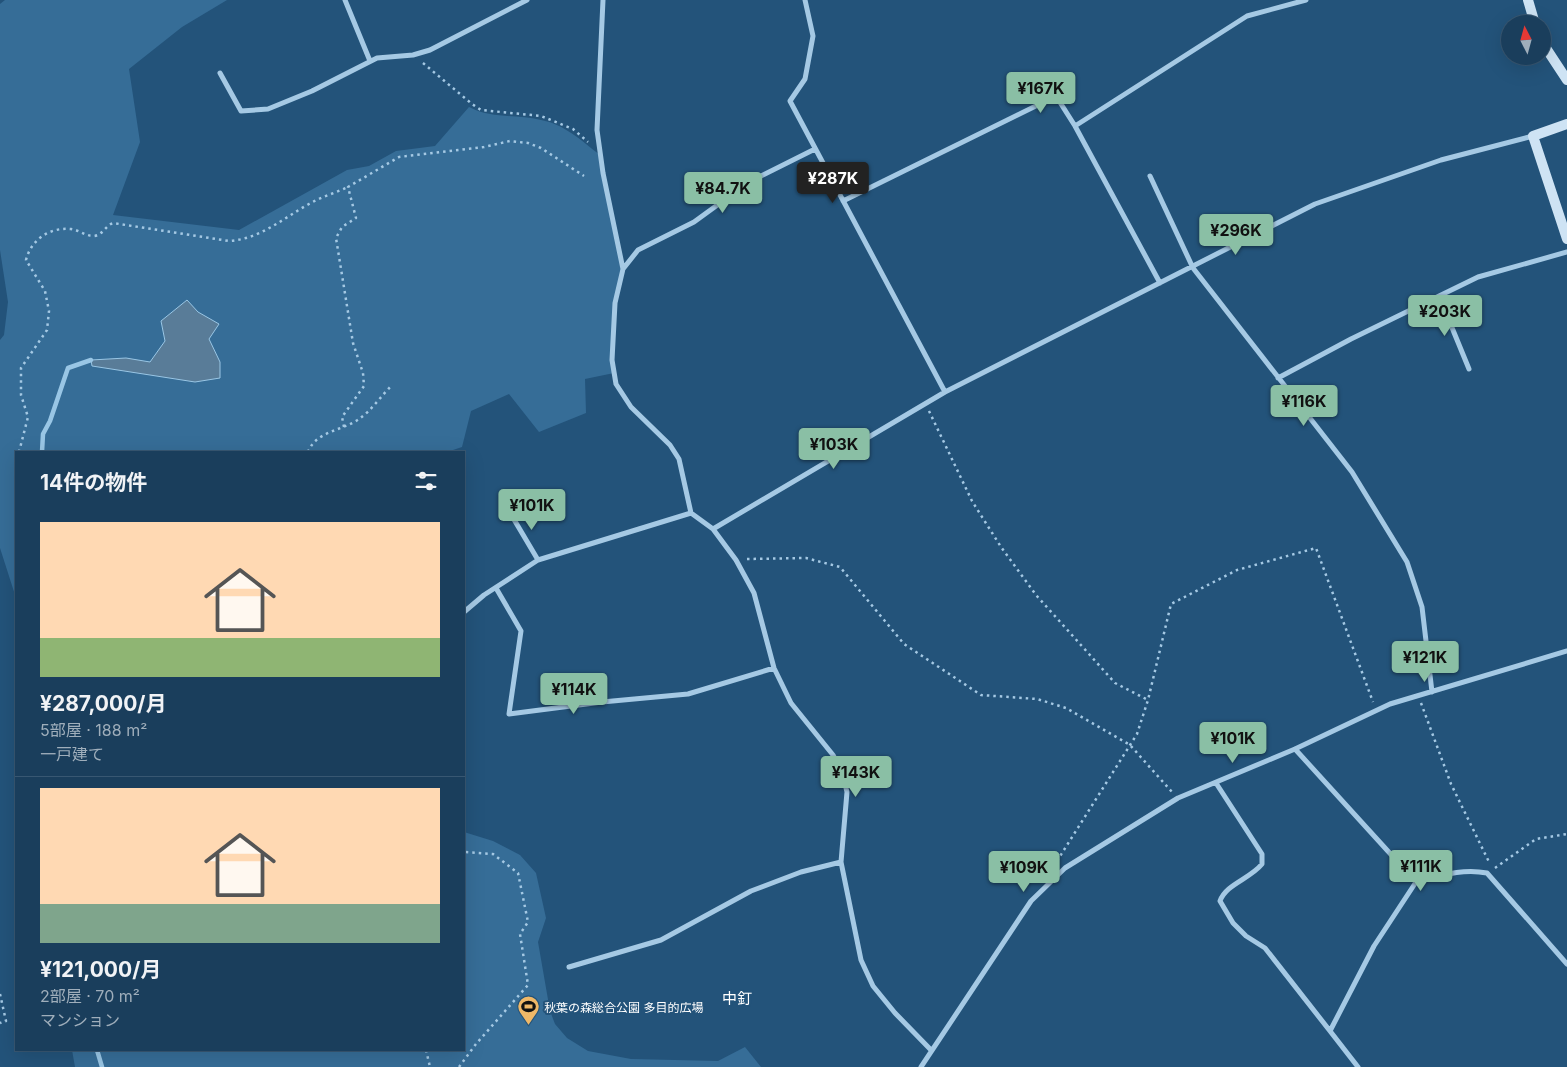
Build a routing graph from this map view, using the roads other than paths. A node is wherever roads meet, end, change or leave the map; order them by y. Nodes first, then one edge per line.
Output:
1 (345, 0) edge
2 (527, 0) edge
3 (603, 0) edge
4 (806, 0) edge
5 (1306, 0) edge
6 (1528, 0) edge
7 (1532, 15) edge
8 (1551, 56) edge
9 (370, 61) junction
10 (220, 73) dead end
11 (1567, 80) edge
12 (1567, 124) edge
13 (1075, 126) junction
14 (1533, 136) junction
15 (815, 149) junction
16 (1150, 176) dead end
17 (843, 200) junction
18 (1567, 239) edge
19 (1567, 252) edge
20 (1193, 268) junction
21 (623, 269) junction
22 (1160, 283) junction
23 (1439, 296) junction
24 (1469, 369) dead end
25 (1278, 378) junction
26 (945, 392) junction
27 (510, 511) dead end
28 (691, 513) junction
29 (713, 529) junction
30 (538, 560) junction
31 (496, 588) junction
32 (465, 611) edge
33 (1567, 651) edge
34 (774, 668) junction
35 (1432, 692) junction
36 (1295, 749) junction
37 (1216, 783) junction
38 (841, 862) junction
39 (1416, 882) junction
40 (1567, 964) edge
41 (569, 967) dead end
42 (1330, 1030) junction
43 (931, 1050) junction
44 (921, 1067) edge
45 (1358, 1067) edge

1 - 9 street
2 - 9 street
3 - 21 street
4 - 15 street
5 - 13 street
6 - 7 street
8 - 11 street
9 - 10 street
12 - 14 street
13 - 17 street
13 - 22 street
14 - 18 street
14 - 20 street
15 - 17 street
15 - 21 street
16 - 20 street
17 - 26 street
19 - 23 street
20 - 22 street
20 - 25 street
21 - 28 street
22 - 26 street
23 - 24 street
23 - 25 street
25 - 35 street
26 - 29 street
27 - 30 street
28 - 29 street
28 - 30 street
29 - 34 street
30 - 31 street
31 - 32 street
31 - 34 street
33 - 35 street
34 - 38 street
35 - 36 street
36 - 37 street
36 - 39 street
37 - 42 street
37 - 43 street
38 - 41 street
38 - 43 street
39 - 40 street
39 - 42 street
42 - 45 street
43 - 44 street

